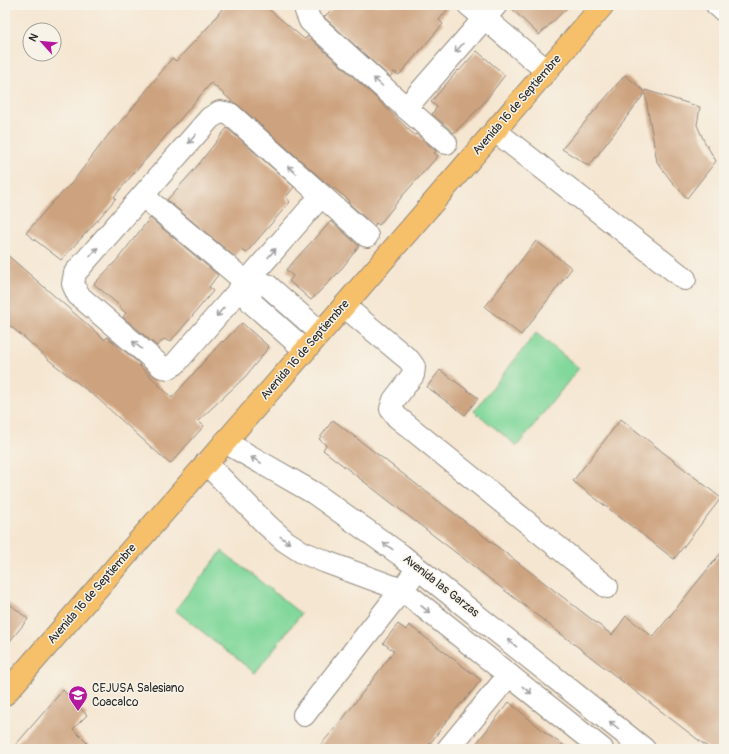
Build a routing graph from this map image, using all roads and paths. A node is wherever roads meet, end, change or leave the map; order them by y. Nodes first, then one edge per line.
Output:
1 (309, 5) edge
2 (604, 5) edge
3 (717, 5) edge
4 (483, 10) edge
5 (724, 11) edge
6 (547, 71) junction
7 (406, 108) junction
8 (495, 131) junction
9 (446, 143) dead end
10 (143, 196) junction
11 (321, 196) junction
12 (367, 236) dead end
13 (685, 279) dead end
14 (246, 282) junction
15 (344, 306) junction
16 (320, 332) junction
17 (305, 350) junction
18 (225, 442) junction
19 (206, 463) junction
20 (419, 568) junction
21 (607, 587) dead end
22 (402, 590) junction
23 (509, 675) junction
24 (5, 694) edge
25 (304, 715) dead end
26 (448, 749) edge
27 (602, 749) edge
28 (644, 749) edge

7 -> 1 street
2 - 6 main road, Avenida 16 de Septiembre
3 - 5 street
4 - 6 street
4 -> 7 street
6 - 8 main road, Avenida 16 de Septiembre
7 - 9 street
8 - 13 street
8 - 15 main road, Avenida 16 de Septiembre
11 -> 10 street
10 - 14 street
14 -> 10 street
11 - 12 street
14 -> 11 street
14 - 16 street
14 - 17 street
15 - 16 main road, Avenida 16 de Septiembre
15 - 21 street
16 - 17 main road, Avenida 16 de Septiembre
17 - 18 main road, Avenida 16 de Septiembre
18 - 19 main road, Avenida 16 de Septiembre
20 -> 18 street, Avenida las Garzas
19 -> 22 street
19 - 24 main road, Avenida 16 de Septiembre
20 - 22 street
28 -> 20 street, Avenida las Garzas
22 -> 23 street
22 - 25 street
23 - 26 street
23 -> 27 street

